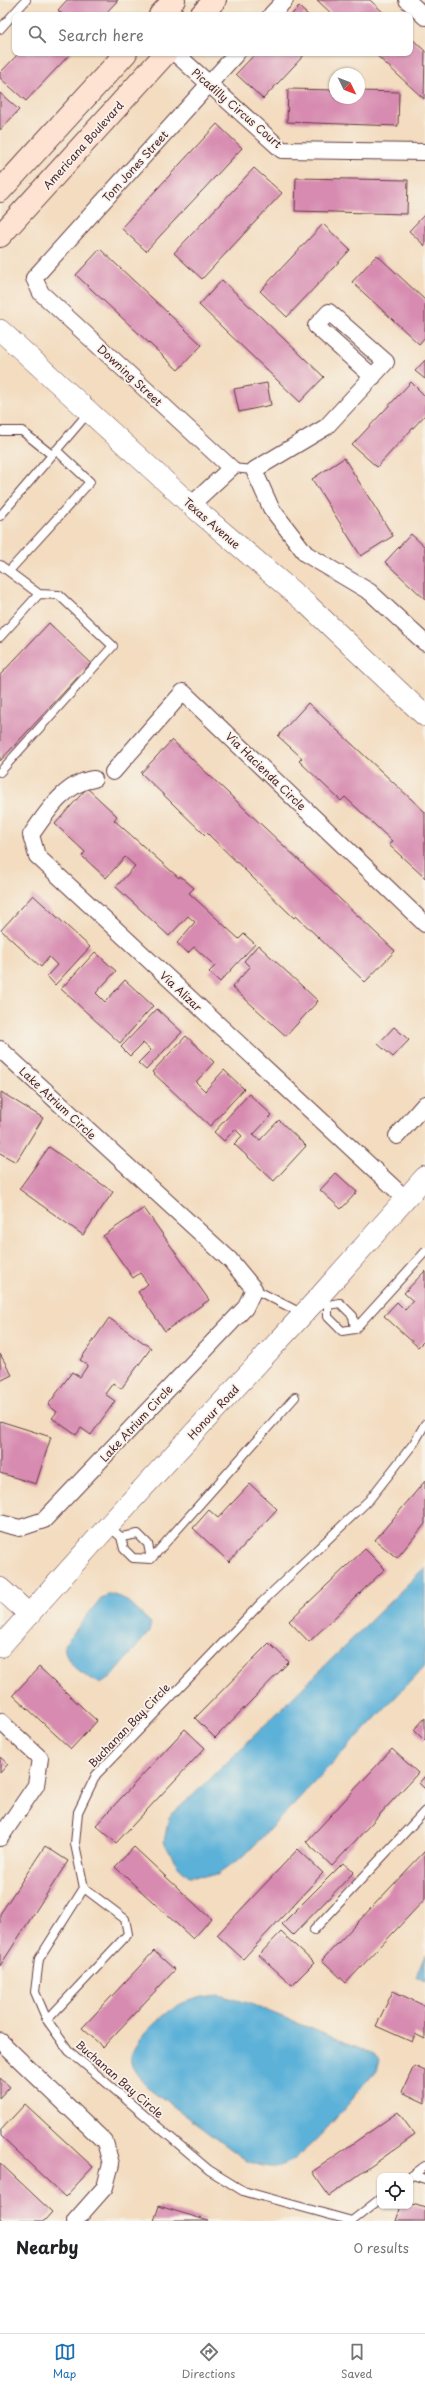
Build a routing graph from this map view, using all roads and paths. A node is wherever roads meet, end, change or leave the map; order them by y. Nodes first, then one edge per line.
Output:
1 (26, 0) edge
2 (174, 0) edge
3 (215, 0) edge
4 (284, 0) edge
5 (407, 0) edge
6 (15, 12) edge
7 (163, 12) edge
8 (204, 12) edge
9 (274, 12) edge
10 (12, 15) edge
11 (425, 17) edge
12 (0, 28) edge
13 (123, 56) edge
14 (163, 56) edge
15 (178, 56) edge
16 (234, 56) edge
17 (209, 84) junction
18 (425, 152) edge
19 (0, 191) edge
20 (0, 236) edge
21 (34, 278) joint
22 (0, 330) edge
23 (372, 377) dead end
24 (89, 412) junction
25 (0, 431) edge
26 (54, 453) junction
27 (231, 468) junction
28 (254, 470) junction
29 (190, 505) junction
30 (0, 516) edge
31 (0, 565) edge
32 (9, 571) junction
33 (40, 594) junction
34 (0, 637) edge
35 (425, 643) edge
36 (425, 716) edge
37 (0, 772) edge
38 (114, 772) dead end
39 (94, 779) dead end
40 (425, 924) edge
41 (0, 1050) edge
42 (425, 1104) edge
43 (397, 1136) dead end
44 (425, 1177) edge
45 (407, 1200) junction
46 (425, 1252) edge
47 (254, 1289) junction
48 (324, 1301) junction
49 (304, 1314) junction
50 (355, 1329) junction
51 (294, 1397) dead end
52 (425, 1424) edge
53 (0, 1523) edge
54 (114, 1531) junction
55 (152, 1559) junction
56 (0, 1588) edge
57 (30, 1615) junction
58 (0, 1647) edge
59 (0, 1721) edge
60 (425, 1811) edge
61 (0, 1838) edge
62 (84, 1888) junction
63 (314, 1930) dead end
64 (47, 2020) junction
65 (0, 2041) edge
66 (425, 2166) edge
67 (413, 2175) edge
68 (413, 2176) edge
69 (425, 2179) edge
70 (377, 2201) edge
71 (75, 2221) edge

1 - 6 lane
2 - 7 main road
3 - 8 main road
4 - 9 street
5 - 11 street
10 - 12 lane
13 - 19 main road
14 - 20 main road, Americana Boulevard
15 - 17 street, Picadilly Circus Court
16 - 17 street, Tom Jones Street
17 - 18 street, Picadilly Circus Court
17 - 21 street, Tom Jones Street
21 - 27 street, Downing Street
22 - 24 street, Texas Avenue
23 - 28 street
24 - 26 lane
24 - 29 street, Texas Avenue
25 - 26 lane
26 - 30 lane
26 - 32 lane
27 - 28 lane
27 - 29 street
28 - 35 street
29 - 36 street, Texas Avenue
31 - 32 lane
32 - 33 lane
33 - 34 lane
33 - 37 lane
38 - 40 street, Via Hacienda Circle
39 - 45 street, Via Alizar
41 - 47 street, Lake Atrium Circle
42 - 43 street
44 - 45 street, Honour Road
45 - 48 street, Honour Road
46 - 50 lane
47 - 49 lane, Lake Atrium Circle
47 - 53 street, Lake Atrium Circle
48 - 49 street, Honour Road
48 - 50 lane
48 - 50 lane
49 - 54 street, Honour Road
51 - 55 lane
52 - 62 lane, Buchanan Bay Circle
54 - 55 lane
54 - 55 lane
54 - 57 street, Honour Road
56 - 57 street
57 - 58 street, Honour Road
59 - 61 street
60 - 63 lane
62 - 64 lane, Buchanan Bay Circle
62 - 64 lane
64 - 70 lane, Buchanan Bay Circle
65 - 71 street
66 - 67 lane
68 - 69 lane

